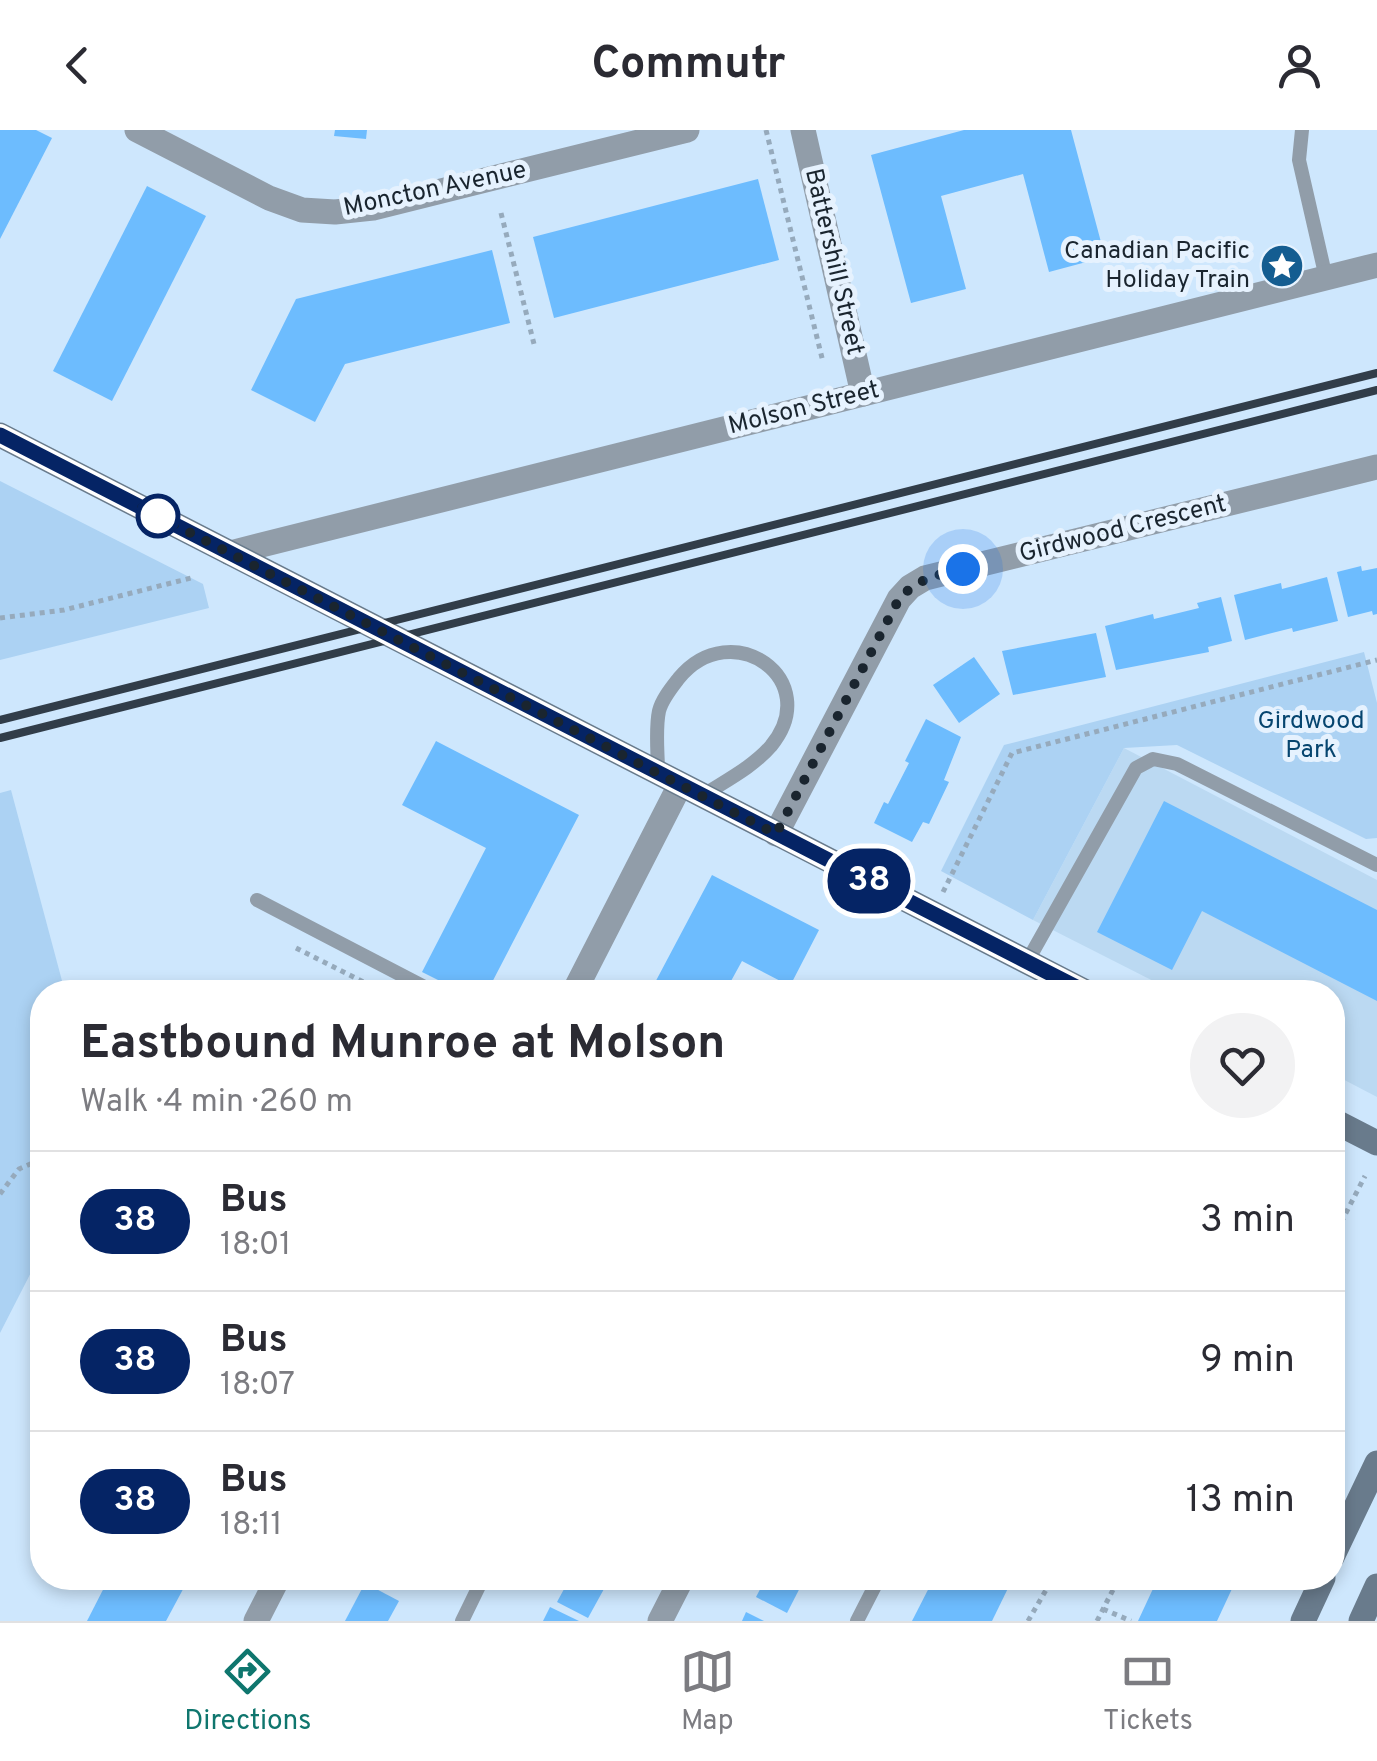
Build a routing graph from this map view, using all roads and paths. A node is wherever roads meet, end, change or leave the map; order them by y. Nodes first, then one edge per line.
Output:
1 (136, 130) edge
2 (687, 130) edge
3 (766, 130) edge
4 (802, 130) edge
5 (1302, 130) edge
6 (501, 212) dead end
7 (1377, 265) edge
8 (1326, 278) junction
9 (534, 344) dead end
10 (823, 362) dead end
11 (863, 394) junction
12 (0, 435) edge
13 (1377, 467) edge
14 (230, 553) junction
15 (195, 578) dead end
16 (0, 618) edge
17 (1377, 660) edge
18 (680, 785) junction
19 (776, 834) junction
20 (1377, 865) edge
21 (256, 900) dead end
22 (933, 914) junction
23 (296, 948) dead end
24 (1027, 962) junction
25 (359, 980) edge
26 (411, 980) edge
27 (580, 980) edge
28 (1062, 980) edge
29 (1345, 1127) edge
30 (1377, 1143) edge
31 (30, 1164) edge
32 (1365, 1176) dead end
33 (0, 1194) edge
34 (1345, 1215) edge
35 (1377, 1463) edge
36 (1345, 1531) edge
37 (1377, 1586) edge
38 (272, 1590) edge
39 (478, 1590) edge
40 (676, 1590) edge
41 (873, 1590) edge
42 (1046, 1590) edge
43 (1113, 1590) edge
44 (1317, 1590) edge
45 (1103, 1608) junction
46 (256, 1621) edge
47 (462, 1621) edge
48 (660, 1621) edge
49 (857, 1621) edge
50 (1028, 1621) edge
51 (1097, 1621) edge
52 (1131, 1621) edge
53 (1303, 1621) edge
54 (1360, 1621) edge

1 - 2 street, Moncton Avenue
3 - 10 path
4 - 11 street, Battershill Street
5 - 8 lane
6 - 9 path
7 - 8 street, Molson Street
8 - 11 street, Molson Street
11 - 14 street, Molson Street
12 - 14 street
13 - 19 street, Girdwood Crescent
14 - 18 street
15 - 16 path
17 - 22 path
18 - 18 lane
18 - 19 street
18 - 27 street
19 - 22 street
20 - 24 lane
21 - 26 lane
22 - 24 street
23 - 25 path
24 - 28 street
29 - 30 street
31 - 33 path
32 - 34 path
35 - 36 street
37 - 54 street
38 - 46 street
39 - 47 lane
40 - 48 street
41 - 49 lane
42 - 50 path
43 - 45 path
44 - 53 street
45 - 51 path
45 - 52 path

